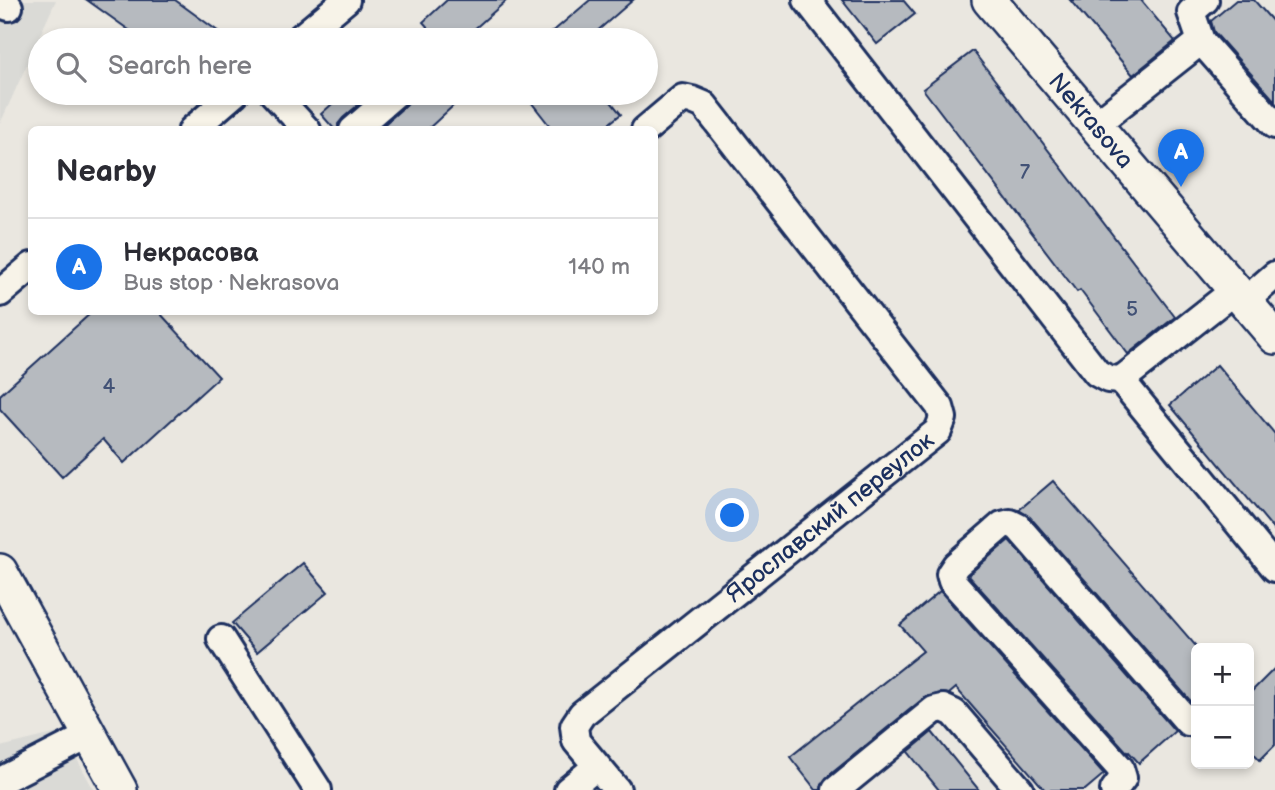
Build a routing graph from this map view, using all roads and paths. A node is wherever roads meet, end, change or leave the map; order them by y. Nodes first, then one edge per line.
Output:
1 (346, 0) edge
2 (807, 0) edge
3 (989, 0) edge
4 (1192, 4) edge
5 (312, 28) edge
6 (1201, 41) junction
7 (221, 105) edge
8 (284, 105) edge
9 (382, 105) edge
10 (1096, 124) junction
11 (1275, 125) edge
12 (197, 126) edge
13 (303, 126) edge
14 (358, 126) edge
15 (650, 126) edge
16 (28, 269) edge
17 (1275, 275) edge
18 (0, 293) edge
19 (1240, 296) junction
20 (1275, 337) edge
21 (1121, 380) junction
22 (1275, 568) edge
23 (0, 571) edge
24 (220, 639) dead end
25 (1188, 722) dead end
26 (90, 736) junction
27 (596, 767) junction
28 (0, 781) edge
29 (120, 790) edge
30 (318, 790) edge
31 (568, 790) edge
32 (617, 790) edge
33 (836, 790) edge
34 (1020, 790) edge
35 (1114, 790) edge

1 - 5 street
2 - 21 street
3 - 10 main road, Nekrasova
4 - 6 street
6 - 10 street
6 - 11 street
7 - 12 street
8 - 13 street
9 - 14 street
10 - 19 main road, Nekrasova
15 - 27 street, Ярославский переулок
16 - 18 street
17 - 19 street
19 - 20 main road, Nekrasova
19 - 21 street
21 - 22 street
23 - 26 main road
24 - 30 street
25 - 35 street
26 - 28 street
26 - 29 main road
27 - 31 street
27 - 32 street, Ярославский переулок
33 - 34 street

